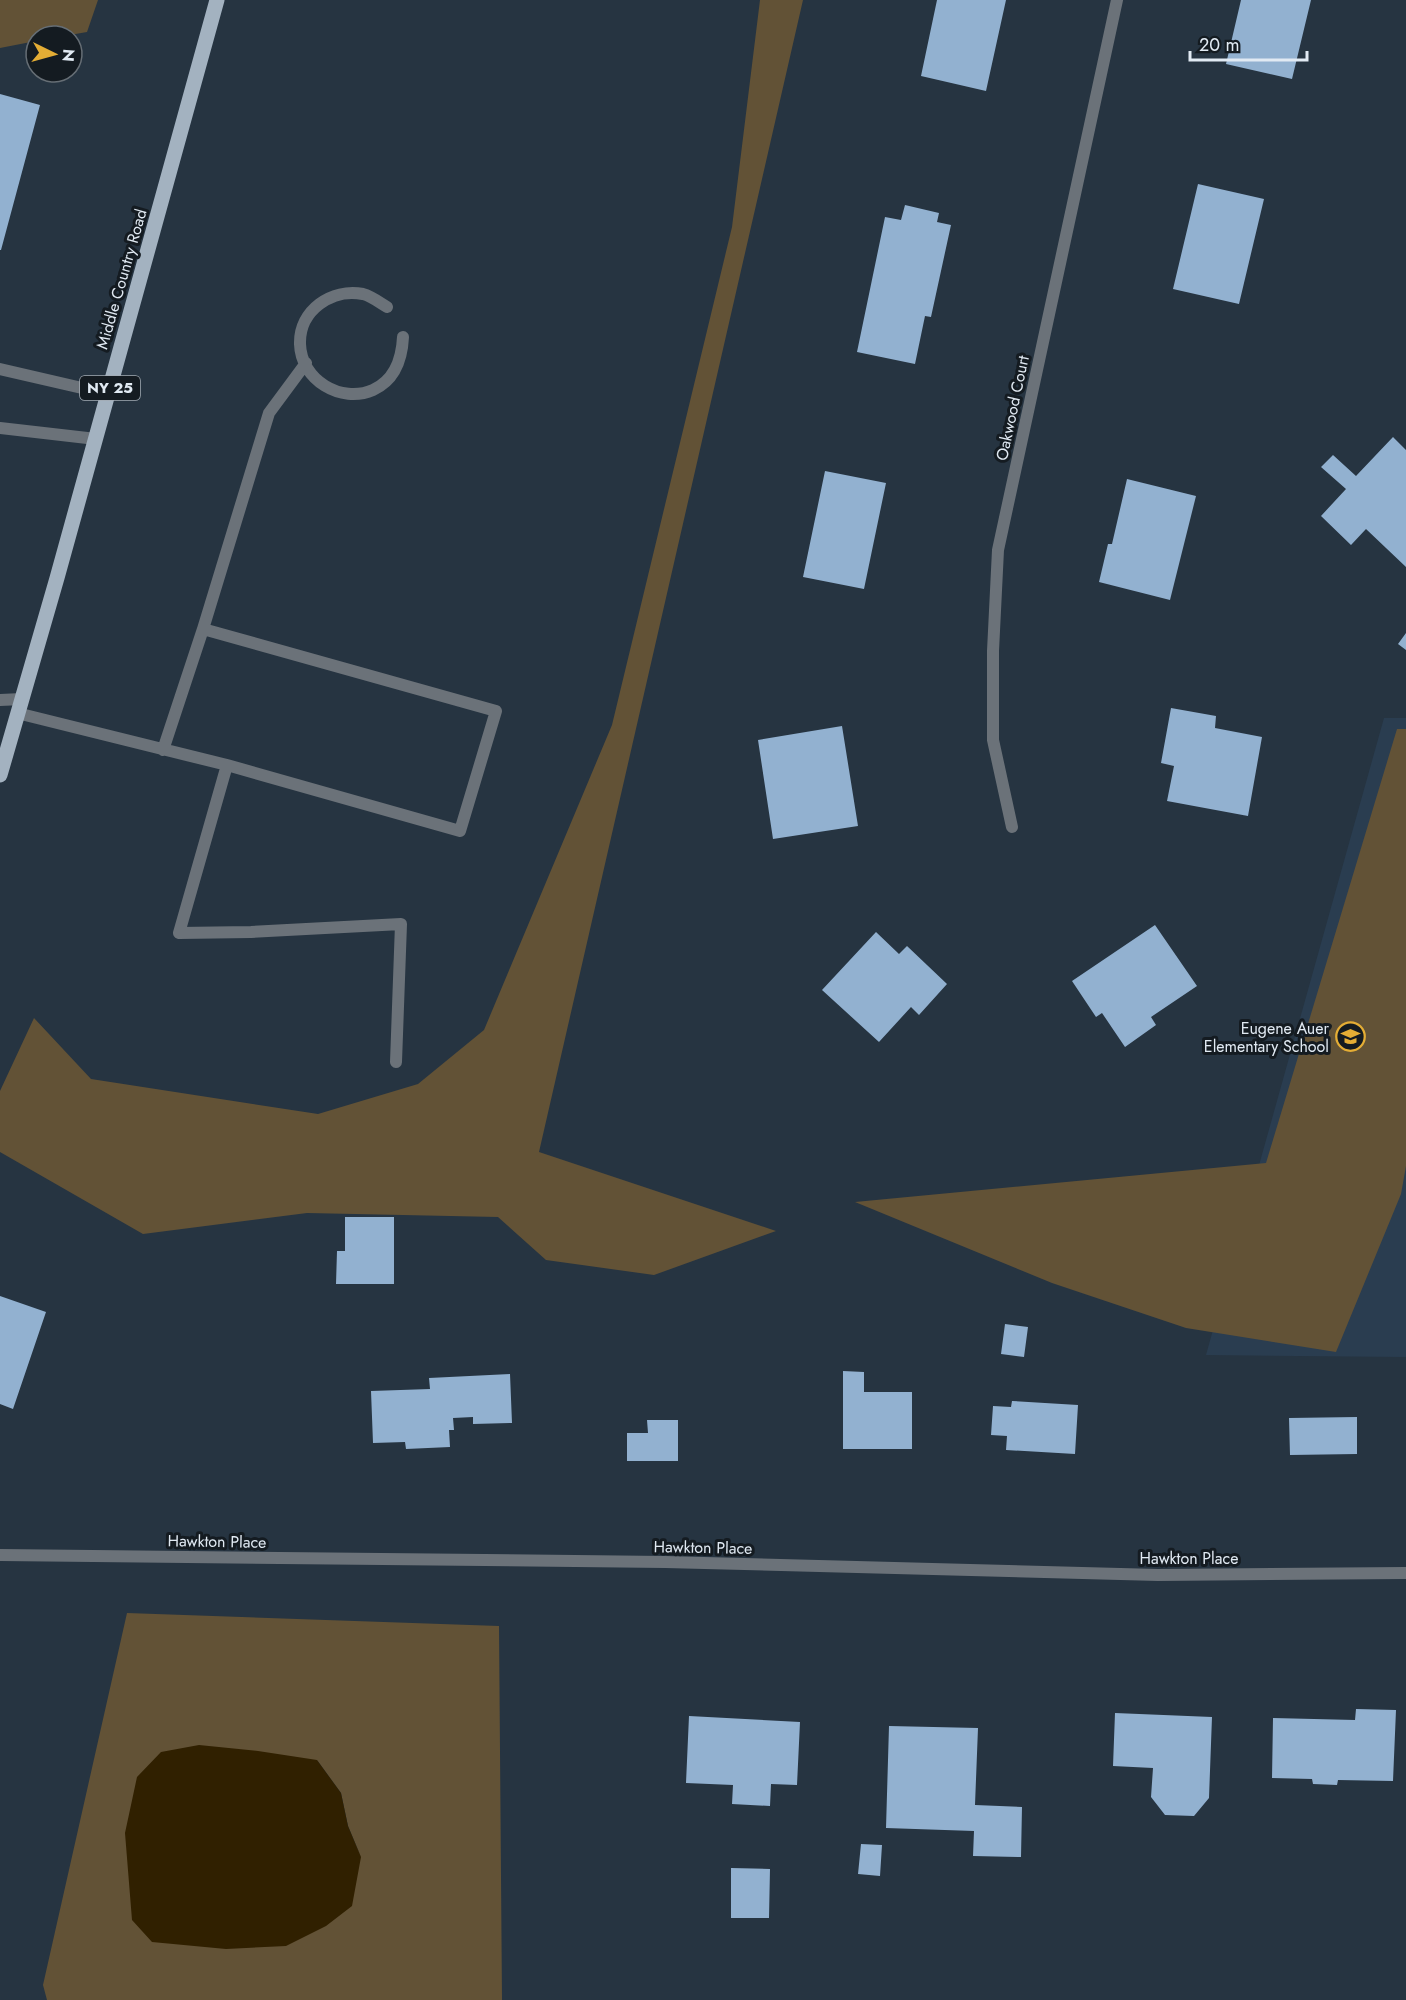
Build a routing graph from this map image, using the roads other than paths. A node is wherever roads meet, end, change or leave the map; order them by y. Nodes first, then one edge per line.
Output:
1 (217, 0) edge
2 (1117, 0) edge
3 (387, 307) dead end
4 (403, 337) dead end
5 (306, 363) junction
6 (0, 369) edge
7 (108, 394) junction
8 (0, 428) edge
9 (96, 439) junction
10 (203, 629) junction
11 (0, 700) edge
12 (20, 706) junction
13 (163, 750) junction
14 (227, 765) junction
15 (0, 776) edge
16 (1012, 827) dead end
17 (396, 1062) dead end
18 (0, 1555) edge
19 (1406, 1573) edge

1 - 7 main road, Middle Country Road / NY 25
2 - 16 street, Oakwood Court
3 - 5 street
4 - 5 street
5 - 10 street
6 - 7 street
7 - 9 main road, Middle Country Road / NY 25
8 - 9 street
9 - 12 main road, Middle Country Road / NY 25
10 - 13 street
10 - 14 street
11 - 12 street
12 - 13 street
12 - 15 main road, Middle Country Road / NY 25
13 - 14 street
14 - 17 street
18 - 19 street, Hawkton Place

